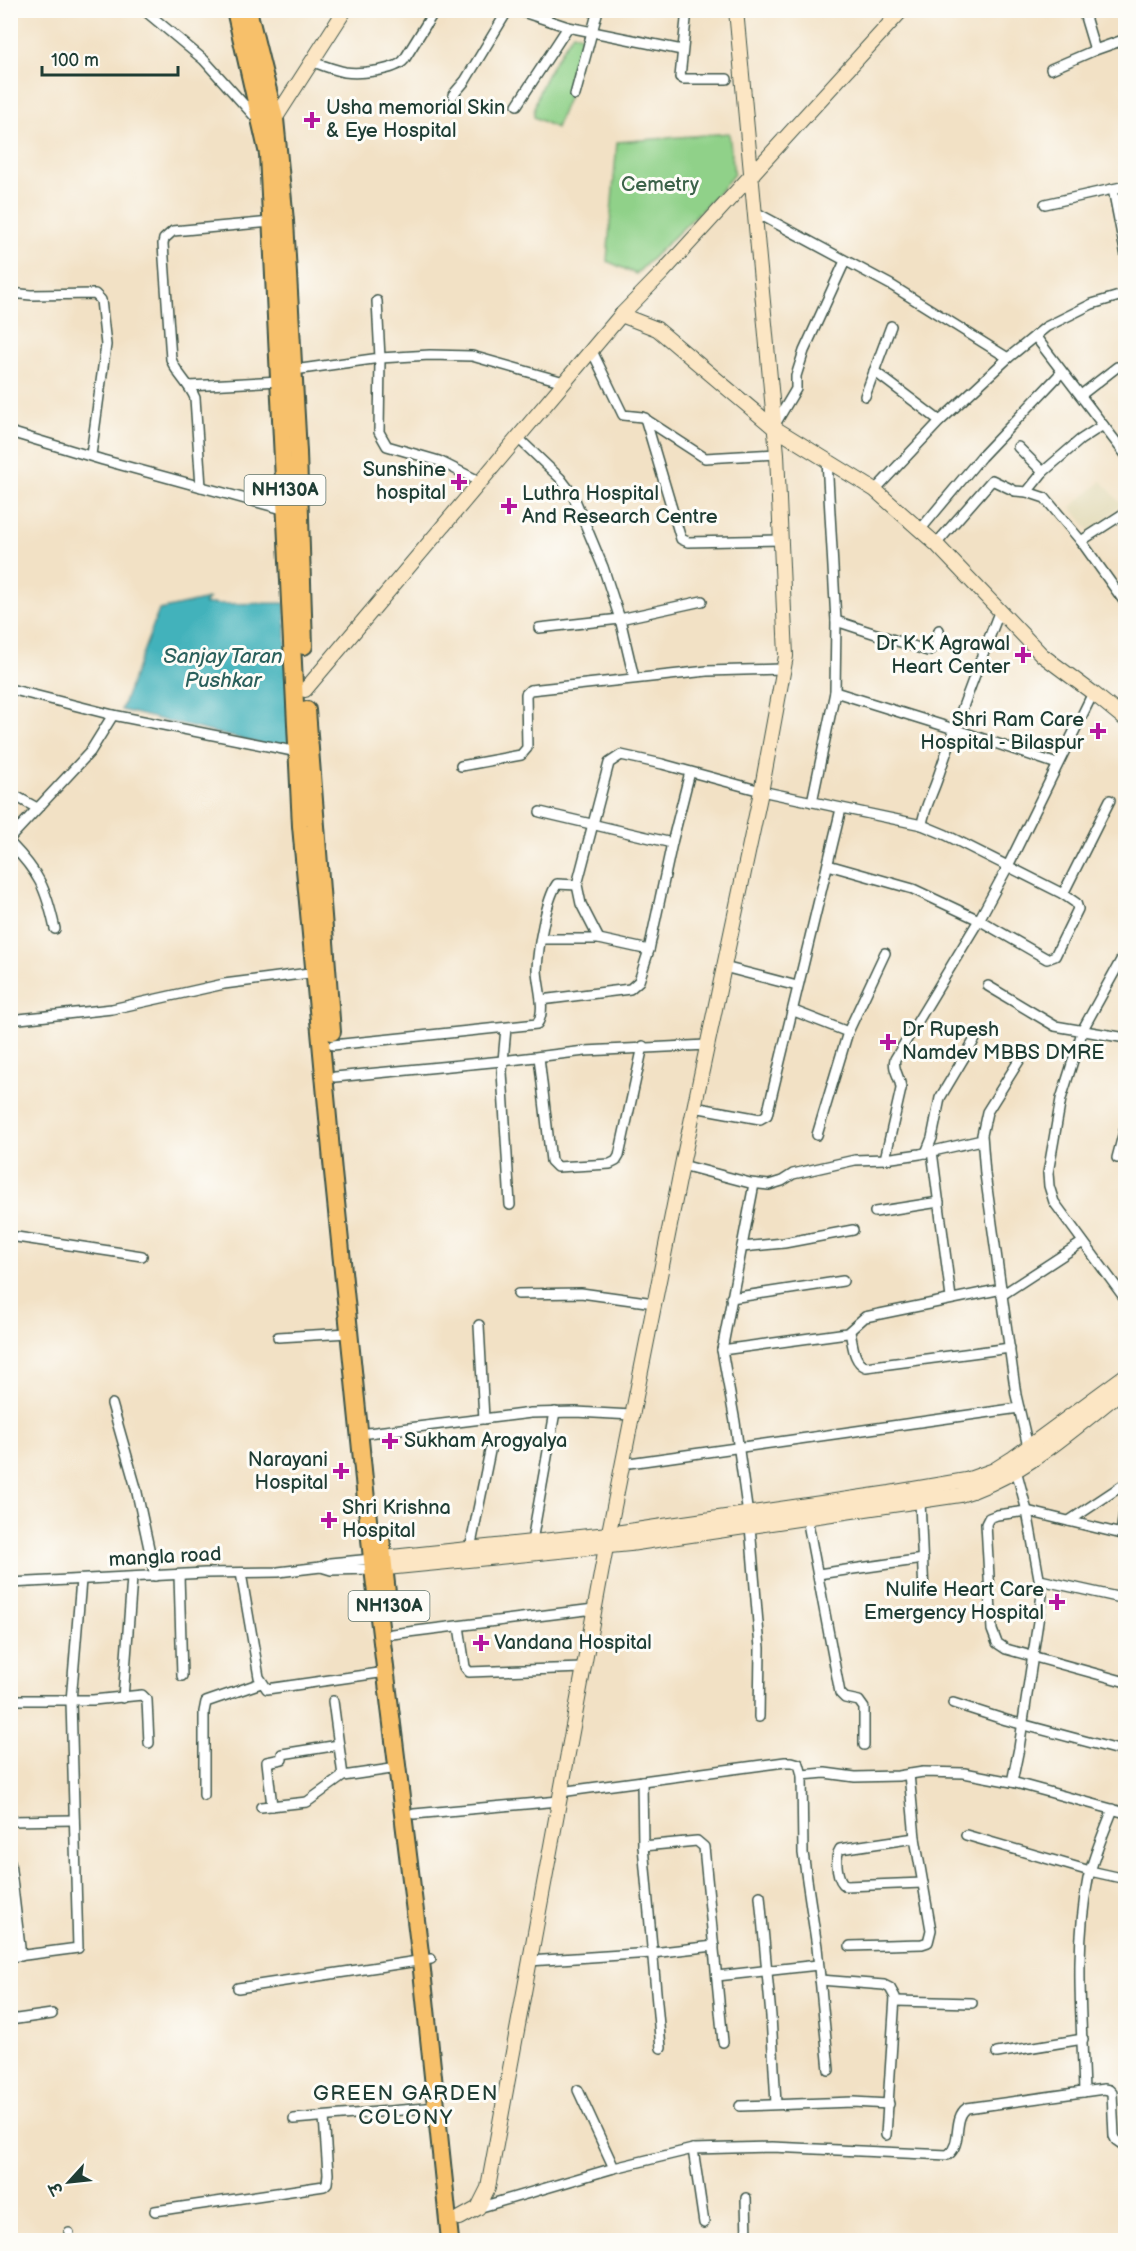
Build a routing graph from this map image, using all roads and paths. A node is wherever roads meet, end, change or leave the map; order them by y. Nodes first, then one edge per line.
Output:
1 (144, 10) edge
2 (235, 10) edge
3 (248, 10) edge
4 (345, 10) edge
5 (435, 10) edge
6 (508, 10) edge
7 (517, 10) edge
8 (598, 10) edge
9 (687, 10) edge
10 (736, 10) edge
11 (1083, 10) edge
12 (893, 13) edge
13 (568, 27) junction
14 (592, 31) junction
15 (1125, 39) edge
16 (682, 50) junction
17 (1095, 50) junction
18 (312, 62) junction
19 (1051, 69) dead end
20 (727, 79) dead end
21 (453, 95) dead end
22 (575, 95) dead end
23 (517, 105) dead end
24 (268, 121) junction
25 (752, 175) junction
26 (1125, 186) edge
27 (1113, 189) junction
28 (1045, 204) dead end
29 (755, 212) junction
30 (272, 222) junction
31 (1125, 256) edge
32 (845, 261) junction
33 (10, 293) edge
34 (1125, 294) edge
35 (377, 301) dead end
36 (621, 315) junction
37 (891, 326) dead end
38 (1035, 336) junction
39 (591, 351) junction
40 (380, 358) junction
41 (1008, 358) junction
42 (1117, 367) dead end
43 (294, 370) junction
44 (874, 371) junction
45 (1061, 373) junction
46 (280, 381) junction
47 (564, 382) junction
48 (189, 386) junction
49 (865, 396) dead end
50 (1081, 396) junction
51 (645, 418) junction
52 (940, 421) junction
53 (1103, 425) junction
54 (773, 427) junction
55 (10, 432) edge
56 (517, 437) junction
57 (1018, 447) dead end
58 (777, 454) junction
59 (92, 455) junction
60 (1125, 455) edge
61 (827, 460) junction
62 (1043, 472) junction
63 (479, 482) junction
64 (201, 487) junction
65 (875, 490) junction
66 (1027, 492) junction
67 (286, 510) junction
68 (1125, 512) edge
69 (920, 530) junction
70 (780, 540) junction
71 (1082, 541) junction
72 (936, 544) junction
73 (702, 601) dead end
74 (1125, 604) edge
75 (1000, 610) junction
76 (620, 619) junction
77 (836, 621) junction
78 (539, 628) dead end
79 (939, 630) dead end
80 (783, 669) junction
81 (634, 678) junction
82 (10, 689) edge
83 (305, 690) junction
84 (835, 692) junction
85 (1093, 693) junction
86 (113, 715) junction
87 (1125, 720) edge
88 (954, 729) junction
89 (298, 752) junction
90 (1057, 764) junction
91 (461, 766) dead end
92 (690, 772) junction
93 (761, 791) junction
94 (10, 793) edge
95 (1110, 800) dead end
96 (812, 802) junction
97 (37, 808) junction
98 (841, 810) junction
99 (540, 812) dead end
100 (593, 825) junction
101 (922, 825) junction
102 (10, 838) edge
103 (10, 843) edge
104 (672, 843) junction
105 (828, 865) junction
106 (1007, 868) junction
107 (577, 885) junction
108 (1063, 894) junction
109 (979, 920) junction
110 (55, 929) dead end
111 (542, 939) junction
112 (598, 939) junction
113 (648, 950) junction
114 (1125, 951) edge
115 (885, 953) dead end
116 (724, 967) junction
117 (322, 971) junction
118 (797, 986) junction
119 (988, 986) dead end
120 (540, 1000) junction
121 (794, 1011) junction
122 (10, 1020) edge
123 (506, 1028) junction
124 (1083, 1029) junction
125 (848, 1032) junction
126 (1125, 1038) edge
127 (975, 1039) dead end
128 (707, 1045) junction
129 (333, 1046) junction
130 (643, 1046) junction
131 (1022, 1056) dead end
132 (539, 1057) junction
133 (502, 1061) junction
134 (335, 1077) junction
135 (694, 1107) junction
136 (1125, 1124) edge
137 (817, 1135) dead end
138 (982, 1140) junction
139 (929, 1152) junction
140 (1118, 1158) dead end
141 (885, 1159) junction
142 (682, 1165) junction
143 (754, 1184) junction
144 (939, 1202) junction
145 (510, 1204) dead end
146 (875, 1212) dead end
147 (853, 1230) dead end
148 (10, 1236) edge
149 (1083, 1242) junction
150 (742, 1247) junction
151 (142, 1256) dead end
152 (346, 1256) junction
153 (843, 1281) dead end
154 (1002, 1292) junction
155 (519, 1294) dead end
156 (731, 1298) junction
157 (951, 1298) junction
158 (1125, 1300) edge
159 (654, 1304) junction
160 (479, 1325) dead end
161 (850, 1332) junction
162 (349, 1333) junction
163 (278, 1337) dead end
164 (1010, 1348) junction
165 (722, 1350) junction
166 (1125, 1375) edge
167 (1123, 1396) edge
168 (112, 1404) dead end
169 (1019, 1408) junction
170 (555, 1412) junction
171 (632, 1414) junction
172 (483, 1419) junction
173 (368, 1433) junction
174 (739, 1447) junction
175 (490, 1450) dead end
176 (1030, 1453) junction
177 (622, 1464) junction
178 (1014, 1464) junction
179 (1125, 1483) edge
180 (1125, 1498) edge
181 (920, 1501) junction
182 (1027, 1511) junction
183 (807, 1518) junction
184 (749, 1520) junction
185 (1070, 1521) junction
186 (1123, 1534) edge
187 (607, 1540) junction
188 (532, 1541) junction
189 (470, 1549) junction
190 (923, 1560) junction
191 (378, 1563) junction
192 (241, 1572) junction
193 (818, 1574) junction
194 (179, 1575) junction
195 (155, 1576) junction
196 (132, 1578) junction
197 (81, 1580) junction
198 (1040, 1580) junction
199 (10, 1583) edge
200 (924, 1594) dead end
201 (1125, 1599) edge
202 (594, 1609) junction
203 (459, 1626) junction
204 (392, 1634) junction
205 (1033, 1656) junction
206 (583, 1668) junction
207 (386, 1672) junction
208 (182, 1676) dead end
209 (1125, 1682) edge
210 (261, 1683) junction
211 (123, 1698) junction
212 (10, 1700) edge
213 (71, 1701) junction
214 (333, 1701) dead end
215 (953, 1703) dead end
216 (759, 1717) dead end
217 (1023, 1725) junction
218 (149, 1743) dead end
219 (339, 1745) junction
220 (864, 1745) dead end
221 (1125, 1752) edge
222 (402, 1773) junction
223 (909, 1774) junction
224 (802, 1775) junction
225 (343, 1776) junction
226 (642, 1781) junction
227 (1012, 1782) junction
228 (204, 1795) dead end
229 (559, 1796) junction
230 (272, 1806) junction
231 (261, 1807) dead end
232 (1113, 1809) junction
233 (1125, 1813) edge
234 (414, 1814) junction
235 (74, 1820) junction
236 (10, 1821) edge
237 (966, 1835) dead end
238 (915, 1838) junction
239 (643, 1846) junction
240 (10, 1862) edge
241 (1090, 1872) junction
242 (1125, 1879) edge
243 (923, 1883) junction
244 (760, 1896) dead end
245 (714, 1946) junction
246 (850, 1946) dead end
247 (652, 1953) junction
248 (16, 1957) edge
249 (426, 1960) junction
250 (529, 1961) junction
251 (818, 1965) junction
252 (767, 1970) junction
253 (717, 1976) junction
254 (820, 1980) junction
255 (238, 1988) dead end
256 (896, 2001) junction
257 (972, 2003) dead end
258 (52, 2014) dead end
259 (10, 2020) edge
260 (1083, 2039) junction
261 (723, 2042) dead end
262 (661, 2048) dead end
263 (997, 2053) dead end
264 (829, 2070) dead end
265 (578, 2090) dead end
266 (1084, 2092) junction
267 (776, 2104) junction
268 (889, 2104) junction
269 (740, 2106) dead end
270 (438, 2107) junction
271 (324, 2117) junction
272 (294, 2119) dead end
273 (886, 2135) dead end
274 (1125, 2147) edge
275 (693, 2149) junction
276 (614, 2168) junction
277 (746, 2198) dead end
278 (478, 2208) junction
279 (155, 2211) dead end
280 (460, 2218) junction
281 (704, 2223) dead end
282 (450, 2241) edge
283 (461, 2241) edge
284 (747, 2241) edge

1 - 24 street
2 - 24 highway, NH130A
3 - 24 highway, NH130A
4 - 18 street
5 - 18 street
6 - 21 street
7 - 13 street
8 - 14 street
9 - 16 street
10 - 25 street
11 - 17 street
12 - 25 street
13 - 14 street
13 - 23 street
14 - 16 street
14 - 22 street
15 - 17 street
16 - 20 street
17 - 19 street
18 - 24 street
24 - 30 highway, NH130A
24 - 43 highway, NH130A
25 - 29 street
25 - 36 street
26 - 27 street
27 - 28 street
27 - 31 street
29 - 32 street
29 - 54 street
30 - 46 highway, NH130A
30 - 48 street
32 - 41 street
32 - 54 street
33 - 59 street
34 - 38 street
35 - 40 street
36 - 39 street
36 - 54 street
37 - 44 street
38 - 41 street
38 - 45 street
39 - 47 street
39 - 51 street
40 - 43 street
40 - 47 street
40 - 63 street
41 - 52 street
42 - 50 street
43 - 83 highway, NH130A
44 - 49 street
44 - 52 street
45 - 50 street
45 - 69 street
46 - 48 street
46 - 67 highway, NH130A
47 - 56 street
48 - 64 street
50 - 53 street
51 - 58 street
51 - 70 street
52 - 65 street
53 - 60 street
53 - 62 street
54 - 58 street
54 - 61 street
55 - 59 street
56 - 63 street
56 - 76 street
57 - 62 street
58 - 70 street
59 - 64 street
61 - 65 street
61 - 77 street
62 - 66 street
63 - 83 street
64 - 67 street
65 - 69 street
66 - 71 street
66 - 72 street
67 - 89 highway, NH130A
68 - 71 street
69 - 72 street
70 - 80 street
71 - 74 street
72 - 75 street
73 - 76 street
75 - 85 street
75 - 88 street
76 - 78 street
76 - 81 street
77 - 79 street
77 - 84 street
80 - 81 street
80 - 93 street
81 - 91 street
82 - 86 street
83 - 117 highway, NH130A
84 - 88 street
84 - 96 street
85 - 87 street
85 - 90 street
86 - 89 street
86 - 97 street
88 - 90 street
88 - 101 street
89 - 117 highway, NH130A
90 - 106 street
92 - 93 street
92 - 100 street
92 - 104 street
93 - 96 street
93 - 116 street
94 - 97 street
95 - 108 street
96 - 98 street
97 - 102 street
98 - 101 street
98 - 105 street
99 - 100 street
100 - 104 street
100 - 107 street
101 - 106 street
103 - 110 street
104 - 113 street
105 - 109 street
105 - 118 street
106 - 108 street
106 - 109 street
107 - 111 street
107 - 112 street
108 - 109 street
109 - 141 street
111 - 112 street
111 - 120 street
112 - 113 street
113 - 120 street
114 - 124 street
115 - 125 street
116 - 118 street
116 - 128 street
117 - 122 street
117 - 129 highway, NH130A
117 - 152 highway, NH130A
118 - 121 street
119 - 124 street
120 - 123 street
121 - 125 street
121 - 135 street
123 - 129 street
123 - 133 street
124 - 126 street
124 - 149 street
125 - 137 street
127 - 139 street
128 - 130 street
128 - 135 street
129 - 134 highway, NH130A
130 - 132 street
130 - 132 street
131 - 138 street
132 - 133 street
133 - 134 street
133 - 145 street
134 - 152 highway, NH130A
135 - 142 street
136 - 140 street
138 - 139 street
138 - 154 street
139 - 141 street
139 - 144 street
141 - 143 street
142 - 143 street
142 - 159 street
143 - 150 street
144 - 146 street
144 - 157 street
147 - 150 street
148 - 151 street
149 - 154 street
149 - 158 street
150 - 156 street
152 - 162 highway, NH130A
152 - 173 highway, NH130A
153 - 156 street
154 - 157 street
154 - 164 street
155 - 159 street
156 - 165 street
157 - 161 street
159 - 171 street
160 - 172 street
161 - 164 street
161 - 165 street
162 - 163 street
162 - 191 highway, NH130A
164 - 169 street
165 - 174 street
166 - 176 street
167 - 176 street
168 - 195 street
169 - 174 street
169 - 176 street
170 - 171 street
170 - 172 street
170 - 188 street
171 - 177 street
172 - 173 street
173 - 191 highway, NH130A
174 - 177 street
174 - 184 street
175 - 189 street
176 - 178 street
177 - 187 street
178 - 181 street
178 - 182 street
178 - 184 street
179 - 185 street
180 - 186 street
181 - 183 street
181 - 190 street
182 - 185 street
182 - 198 street
182 - 205 street
183 - 184 street
183 - 193 street
184 - 187 street
184 - 216 street
185 - 186 street
187 - 188 street
187 - 191 street
187 - 202 street
188 - 189 street
189 - 191 street
190 - 193 street
190 - 200 street
191 - 192 street, mangla road
191 - 204 highway, NH130A
191 - 207 highway, NH130A
192 - 194 street, mangla road
192 - 210 street
193 - 220 street
194 - 195 street, mangla road
194 - 208 street
195 - 196 street, mangla road
196 - 197 street, mangla road
196 - 211 street
197 - 199 street, mangla road
197 - 213 street
198 - 201 street
198 - 205 street
202 - 203 street
202 - 206 street
203 - 204 street
203 - 206 street
204 - 222 highway, NH130A
205 - 209 street
205 - 217 street
206 - 229 street
207 - 210 street
207 - 222 highway, NH130A
210 - 228 street
211 - 213 street
211 - 218 street
212 - 213 street
213 - 235 street
214 - 219 street
215 - 217 street
217 - 221 street
217 - 227 street
219 - 225 street
219 - 230 street
222 - 225 street
222 - 234 highway, NH130A
222 - 249 highway, NH130A
223 - 224 street
223 - 227 street
223 - 238 street
224 - 226 street
224 - 251 street
225 - 230 street
226 - 229 street
226 - 239 street
227 - 232 street
229 - 234 street
229 - 250 street
230 - 231 street
232 - 233 street
232 - 241 street
234 - 249 highway, NH130A
235 - 236 street
235 - 248 street
237 - 241 street
238 - 243 street
238 - 243 street
239 - 245 street
239 - 247 street
240 - 248 street
241 - 242 street
241 - 260 street
243 - 246 street
244 - 252 street
245 - 247 street
245 - 253 street
247 - 250 street
247 - 262 street
249 - 255 street
249 - 270 highway, NH130A
249 - 280 highway, NH130A
250 - 278 street
251 - 252 street
251 - 254 street
252 - 253 street
252 - 267 street
253 - 261 street
254 - 256 street
254 - 264 street
256 - 257 street
256 - 268 street
258 - 259 street
260 - 263 street
260 - 266 street
265 - 276 street
266 - 274 street
266 - 275 street
267 - 268 street
267 - 269 street
268 - 273 street
270 - 271 street
270 - 282 highway, NH130A
271 - 272 street
271 - 279 street
275 - 276 street
275 - 281 street
276 - 278 street
277 - 284 street
278 - 280 street
280 - 283 highway, NH130A

